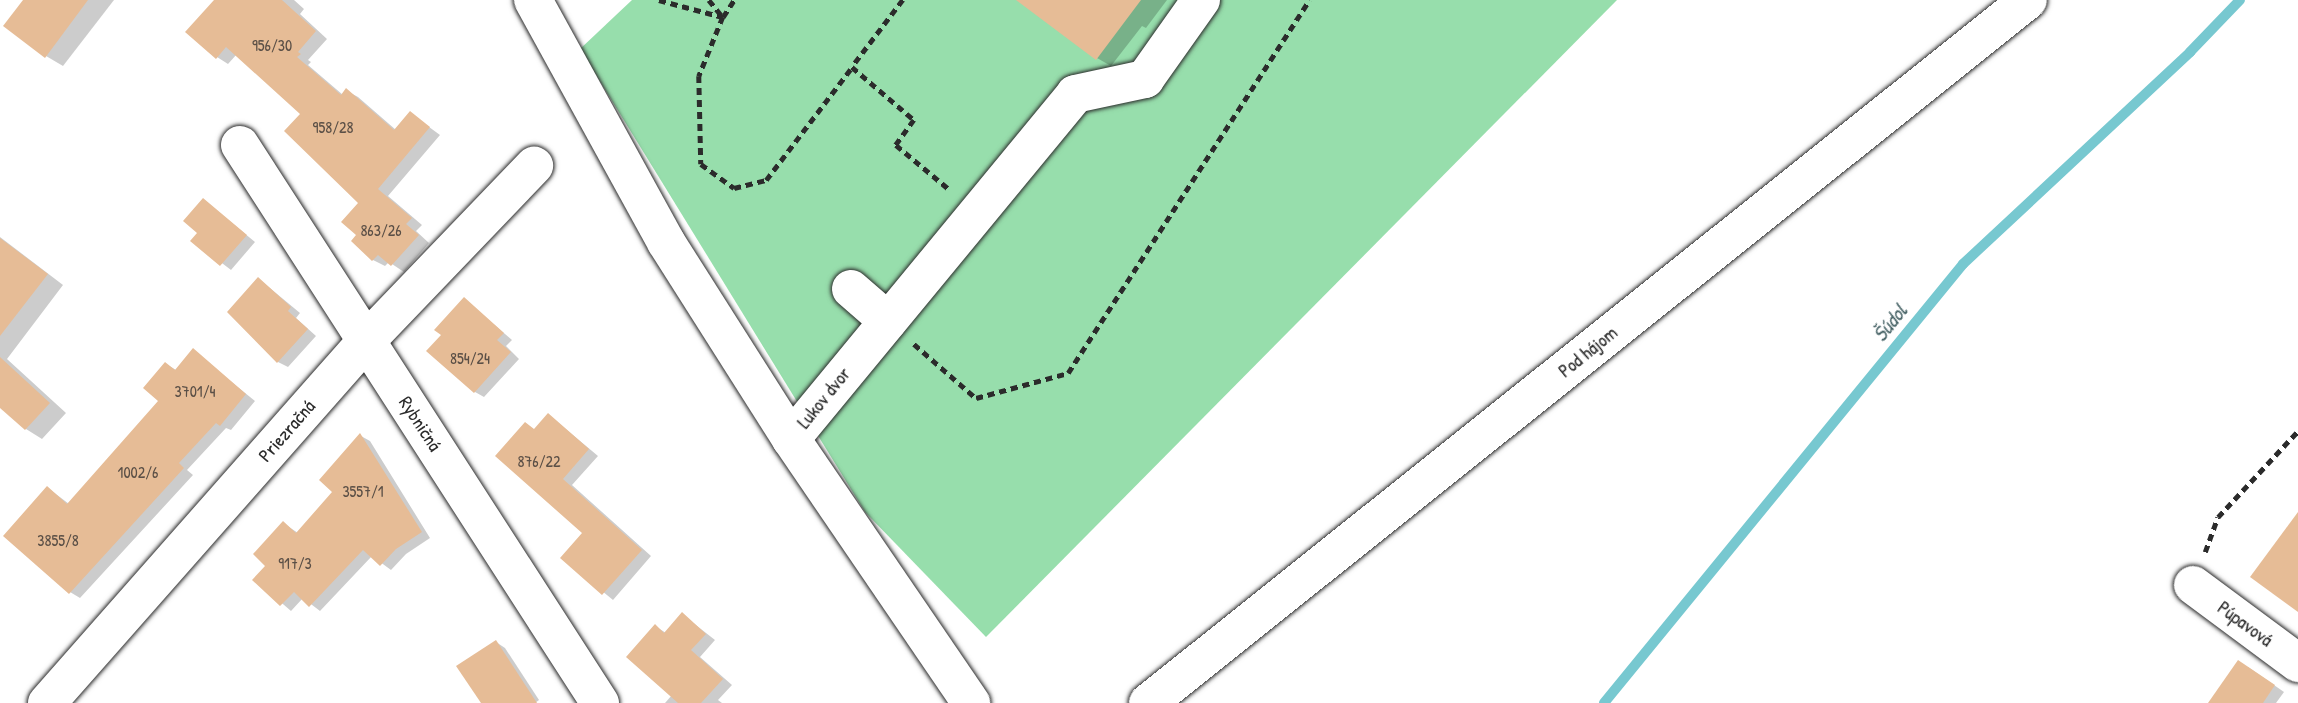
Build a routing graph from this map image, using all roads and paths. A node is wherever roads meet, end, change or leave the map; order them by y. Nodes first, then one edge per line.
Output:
1 (533, 0) edge
2 (659, 0) edge
3 (709, 0) edge
4 (734, 0) edge
5 (903, 0) edge
6 (1201, 0) edge
7 (1309, 0) edge
8 (2028, 0) edge
9 (723, 17) junction
10 (852, 67) junction
11 (240, 145) dead end
12 (534, 166) dead end
13 (977, 212) junction
14 (850, 289) dead end
15 (888, 321) junction
16 (366, 341) junction
17 (2298, 430) edge
18 (791, 439) junction
19 (2193, 585) joint
20 (2298, 663) edge
21 (596, 701) edge
22 (47, 703) edge
23 (971, 703) edge
24 (1148, 703) edge

1 - 18 street, Lukov dvor
2 - 9 path
3 - 9 path
4 - 9 path
5 - 10 path
6 - 13 street, Lukov dvor
7 - 15 path
8 - 24 street, Pod hájom
9 - 10 path
10 - 13 path
11 - 16 street, Rybničná
12 - 16 street, Priezračná
13 - 15 street, Lukov dvor
14 - 15 street
15 - 18 street, Lukov dvor
16 - 21 street, Rybničná
16 - 22 street, Priezračná
17 - 19 path
18 - 23 street
19 - 20 street, Púpavová

